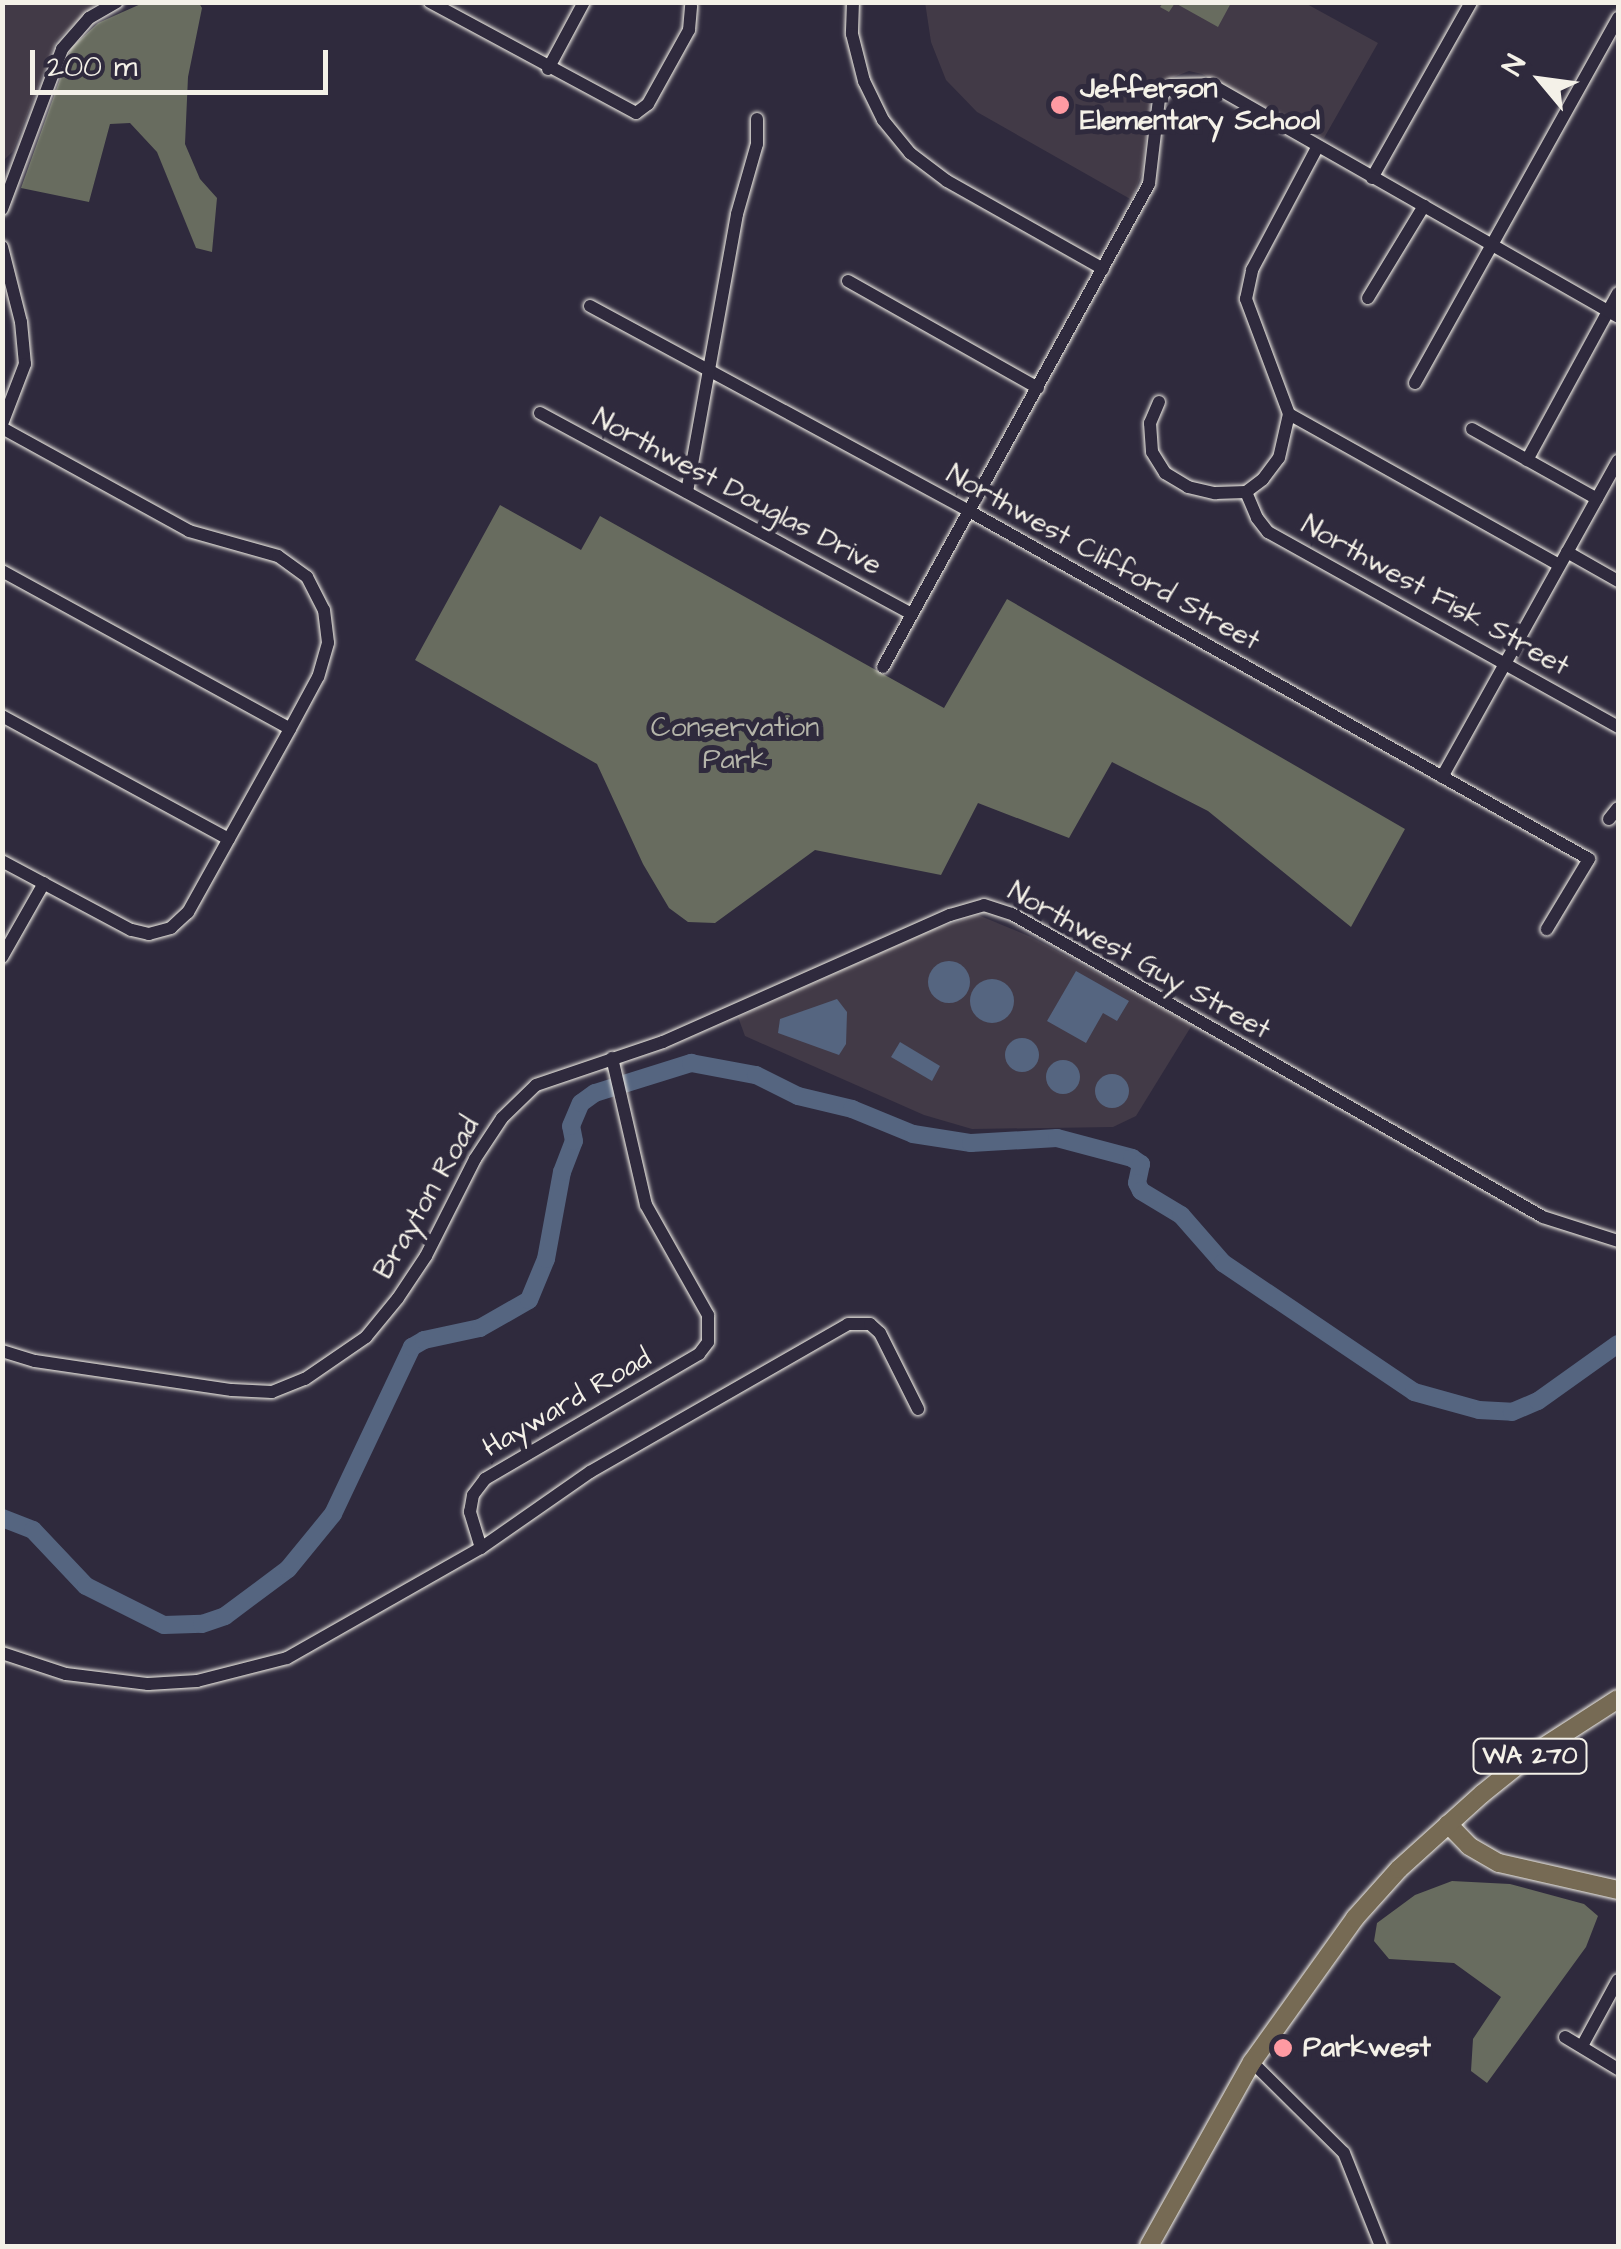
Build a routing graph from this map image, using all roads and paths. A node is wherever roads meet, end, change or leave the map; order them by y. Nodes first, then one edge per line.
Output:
1 (116, 2) edge
2 (430, 2) edge
3 (584, 2) edge
4 (852, 2) edge
5 (1471, 2) edge
6 (691, 6) dead end
7 (1618, 18) edge
8 (548, 68) junction
9 (756, 120) dead end
10 (1318, 146) junction
11 (1372, 178) junction
12 (1424, 206) junction
13 (2, 209) edge
14 (1492, 244) junction
15 (2, 247) edge
16 (1103, 269) junction
17 (848, 281) dead end
18 (1618, 293) edge
19 (1368, 298) dead end
20 (590, 306) dead end
21 (1613, 314) edge
22 (708, 372) junction
23 (1415, 382) dead end
24 (1038, 388) junction
25 (1159, 402) dead end
26 (540, 413) dead end
27 (1289, 414) junction
28 (2, 426) edge
29 (1472, 430) dead end
30 (1527, 460) junction
31 (1618, 461) edge
32 (687, 492) junction
33 (1246, 492) junction
34 (1597, 499) junction
35 (969, 511) junction
36 (1567, 552) junction
37 (1558, 565) junction
38 (2, 571) edge
39 (1618, 580) edge
40 (910, 614) junction
41 (1504, 663) junction
42 (882, 667) dead end
43 (2, 716) edge
44 (1618, 727) edge
45 (290, 728) junction
46 (1442, 776) junction
47 (229, 839) junction
48 (2, 861) edge
49 (44, 884) junction
50 (1547, 929) dead end
51 (2, 957) edge
52 (614, 1064) junction
53 (1618, 1241) edge
54 (2, 1350) edge
55 (918, 1409) dead end
56 (481, 1548) junction
57 (2, 1653) edge
58 (1618, 1699) edge
59 (1448, 1824) junction
60 (1618, 1890) edge
61 (1618, 1980) edge
62 (1565, 2037) dead end
63 (1582, 2046) junction
64 (1252, 2062) junction
65 (1618, 2069) edge
66 (1149, 2246) edge
67 (1381, 2246) edge

1 - 13 street
2 - 8 street
3 - 8 street
4 - 16 street
5 - 11 street
6 - 8 street
7 - 14 street
9 - 22 street
10 - 11 street
10 - 16 street
10 - 27 street
11 - 12 street
12 - 14 street
12 - 19 street
14 - 21 street
14 - 23 street
15 - 28 street
16 - 24 street
17 - 24 street
18 - 21 street
20 - 22 street, Northwest Clifford Street
21 - 30 street
22 - 32 street
22 - 35 street, Northwest Clifford Street
24 - 35 street
25 - 33 street
26 - 32 street, Northwest Douglas Drive
27 - 33 street
27 - 37 street
28 - 45 street
29 - 30 street
30 - 34 street
31 - 34 street
32 - 40 street, Northwest Douglas Drive
33 - 41 street, Northwest Fisk Street
34 - 36 street
35 - 40 street
35 - 46 street, Northwest Clifford Street
36 - 37 street
36 - 39 street
37 - 41 street
38 - 45 street
40 - 42 street
41 - 44 street, Northwest Fisk Street
41 - 46 street
43 - 47 street
45 - 47 street
46 - 50 street, Northwest Clifford Street
47 - 49 street
48 - 49 street
49 - 51 street
52 - 53 street, Northwest Guy Street
52 - 54 street, Brayton Road
52 - 56 street, Hayward Road
55 - 56 street
56 - 57 street
58 - 59 main road, WA 270
59 - 60 main road
59 - 64 main road, WA 270
61 - 63 street
62 - 63 street
63 - 65 street
64 - 66 main road, WA 270
64 - 67 street

